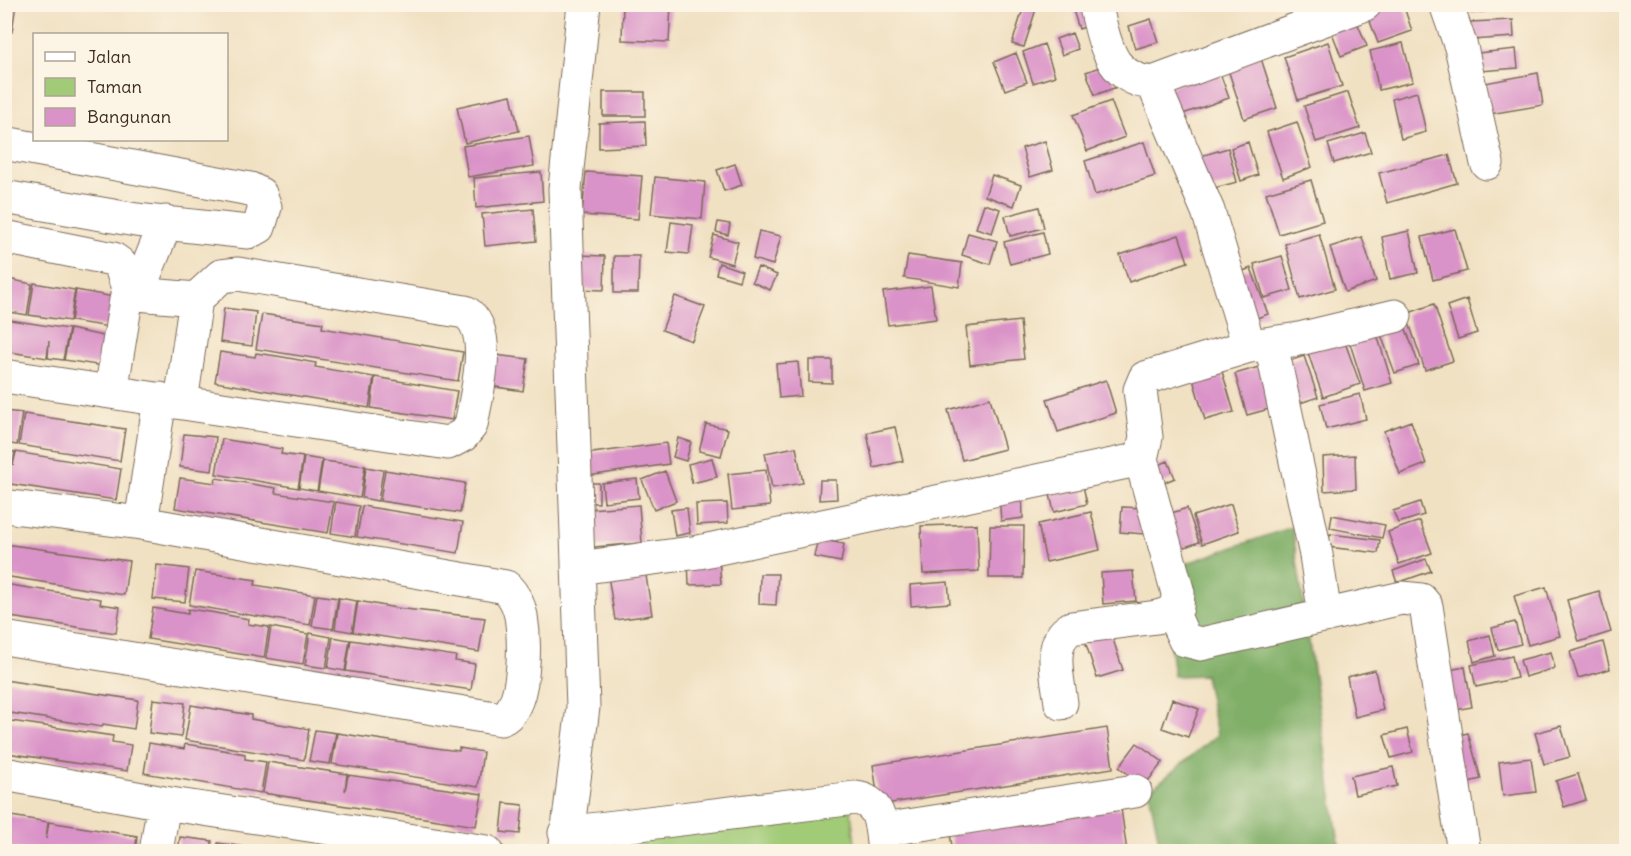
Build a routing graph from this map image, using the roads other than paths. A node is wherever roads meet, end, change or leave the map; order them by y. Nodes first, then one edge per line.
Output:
1 (584, 4) edge
2 (1095, 4) edge
3 (1365, 4) edge
4 (1446, 4) edge
5 (1153, 83) junction
6 (4, 143) edge
7 (1487, 163) dead end
8 (4, 196) edge
9 (166, 222) junction
10 (4, 237) edge
11 (132, 291) junction
12 (196, 298) junction
13 (1395, 316) dead end
14 (1260, 345) junction
15 (4, 376) edge
16 (111, 392) junction
17 (170, 400) junction
18 (1141, 459) junction
19 (4, 506) edge
20 (141, 523) junction
21 (578, 568) junction
22 (1172, 612) junction
23 (1325, 616) junction
24 (4, 638) edge
25 (1061, 703) dead end
26 (4, 774) edge
27 (1135, 791) dead end
28 (164, 803) junction
29 (883, 841) edge
30 (565, 842) edge
31 (156, 852) edge
32 (487, 852) edge
33 (1464, 852) edge

1 - 21 street
2 - 5 street
3 - 5 street
4 - 7 street
5 - 14 street
6 - 9 street
8 - 9 street
9 - 11 street
10 - 11 street
11 - 12 street
11 - 16 street
12 - 17 street
12 - 17 street
13 - 14 street
14 - 18 street
14 - 23 street
15 - 16 street
16 - 17 street
17 - 20 street
18 - 21 street
18 - 22 street
19 - 20 street
20 - 24 street
21 - 30 street
22 - 23 street
22 - 25 street
23 - 33 street
26 - 28 street
27 - 29 street
28 - 31 street
28 - 32 street
29 - 30 street

